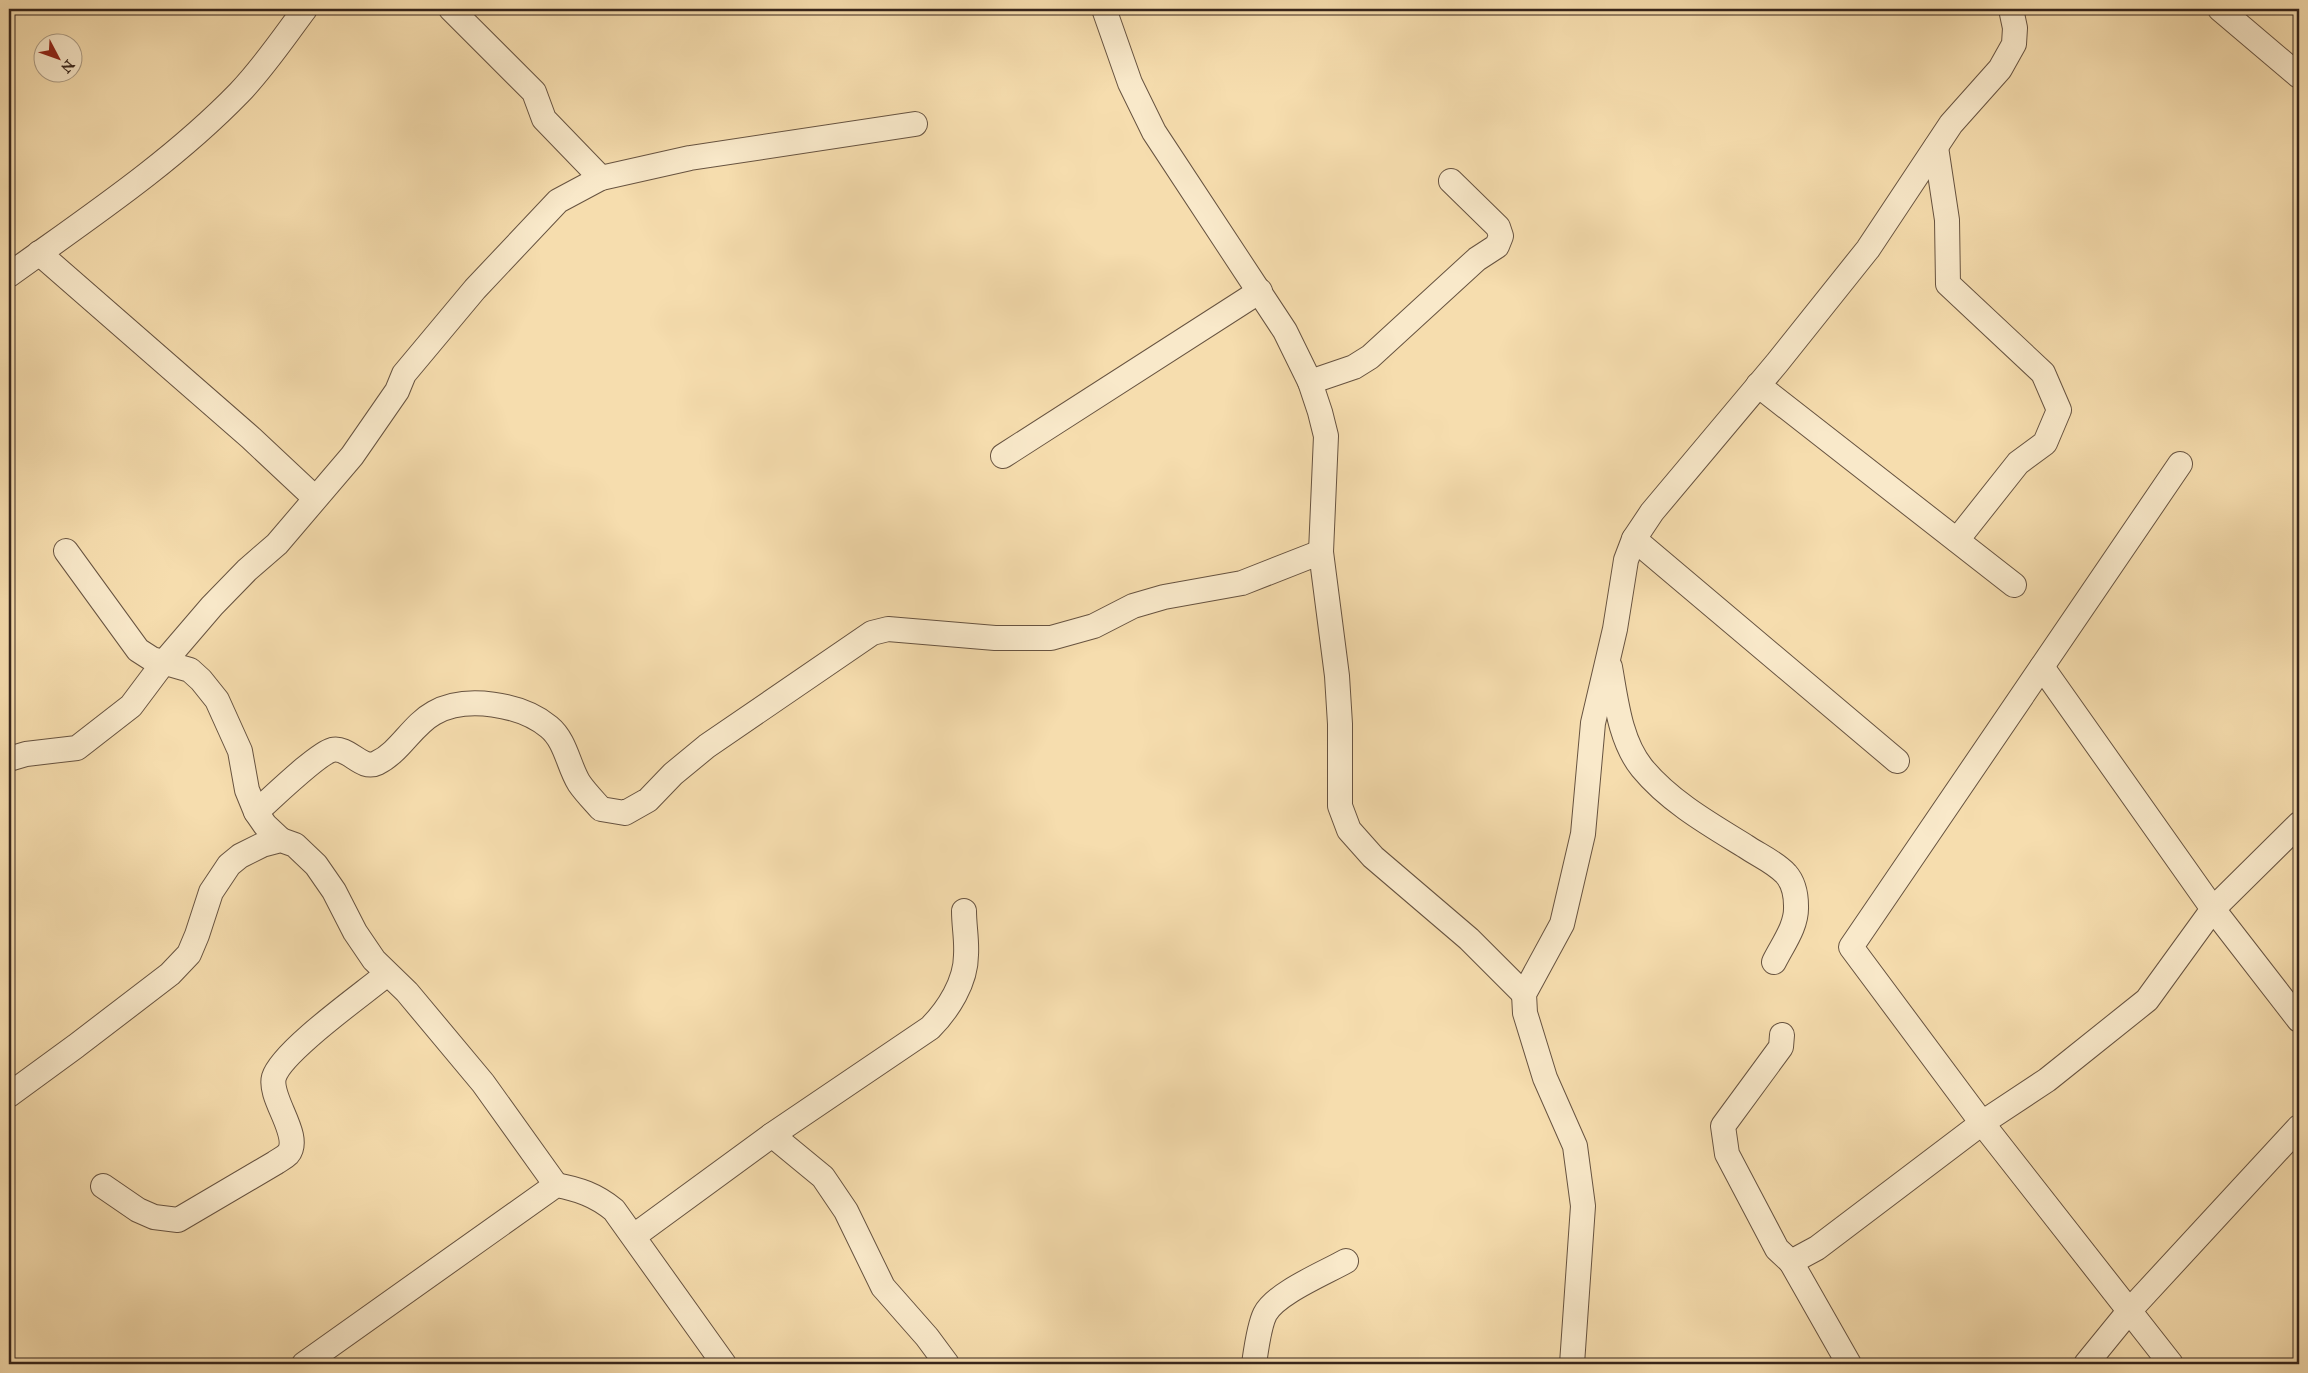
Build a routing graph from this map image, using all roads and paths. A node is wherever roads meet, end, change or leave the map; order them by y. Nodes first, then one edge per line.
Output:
1 (305, 9) edge
2 (450, 9) edge
3 (1104, 9) edge
4 (2011, 9) edge
5 (2220, 9) edge
6 (2299, 76) edge
7 (915, 124) dead end
8 (1936, 147) junction
9 (601, 178) junction
10 (1450, 180) dead end
11 (39, 253) junction
12 (9, 275) edge
13 (1260, 291) junction
14 (1310, 382) junction
15 (1758, 385) junction
16 (1004, 456) dead end
17 (2180, 464) dead end
18 (315, 498) junction
19 (1634, 539) junction
20 (1957, 540) junction
21 (66, 551) dead end
22 (1321, 552) junction
23 (2014, 585) dead end
24 (1608, 656) junction
25 (164, 662) junction
26 (2042, 667) junction
27 (9, 759) edge
28 (1897, 761) dead end
29 (256, 812) junction
30 (2299, 824) edge
31 (281, 840) junction
32 (2212, 909) junction
33 (964, 911) dead end
34 (1774, 962) dead end
35 (387, 974) junction
36 (1524, 994) junction
37 (2299, 1020) edge
38 (1782, 1035) dead end
39 (9, 1095) edge
40 (1982, 1123) junction
41 (2299, 1127) edge
42 (772, 1135) junction
43 (556, 1185) junction
44 (102, 1186) dead end
45 (634, 1236) junction
46 (1346, 1261) dead end
47 (1791, 1262) junction
48 (2130, 1310) junction
49 (304, 1364) edge
50 (724, 1364) edge
51 (947, 1364) edge
52 (1254, 1364) edge
53 (1572, 1364) edge
54 (1849, 1364) edge
55 (2086, 1364) edge
56 (2172, 1364) edge

1 - 11 street
2 - 9 street
3 - 13 street
4 - 8 street
5 - 6 street
7 - 9 street
8 - 15 street
8 - 20 street
9 - 18 street
10 - 14 street
11 - 12 street
11 - 18 street
13 - 14 street
13 - 16 street
14 - 22 street
15 - 19 street
15 - 20 street
17 - 26 street
18 - 25 street
19 - 24 street
19 - 28 street
20 - 23 street
21 - 25 street
22 - 29 street
22 - 36 street
24 - 34 street
24 - 36 street
25 - 27 street
25 - 29 street
26 - 32 street
26 - 40 street
29 - 31 street
30 - 32 street
31 - 35 street
31 - 39 street
32 - 37 street
32 - 40 street
33 - 42 street
35 - 43 street
35 - 44 street
36 - 53 street
38 - 47 street
40 - 47 street
40 - 48 street
41 - 48 street
42 - 45 street
42 - 51 street
43 - 45 street
43 - 49 street
45 - 50 street
46 - 52 street
47 - 54 street
48 - 55 street
48 - 56 street

